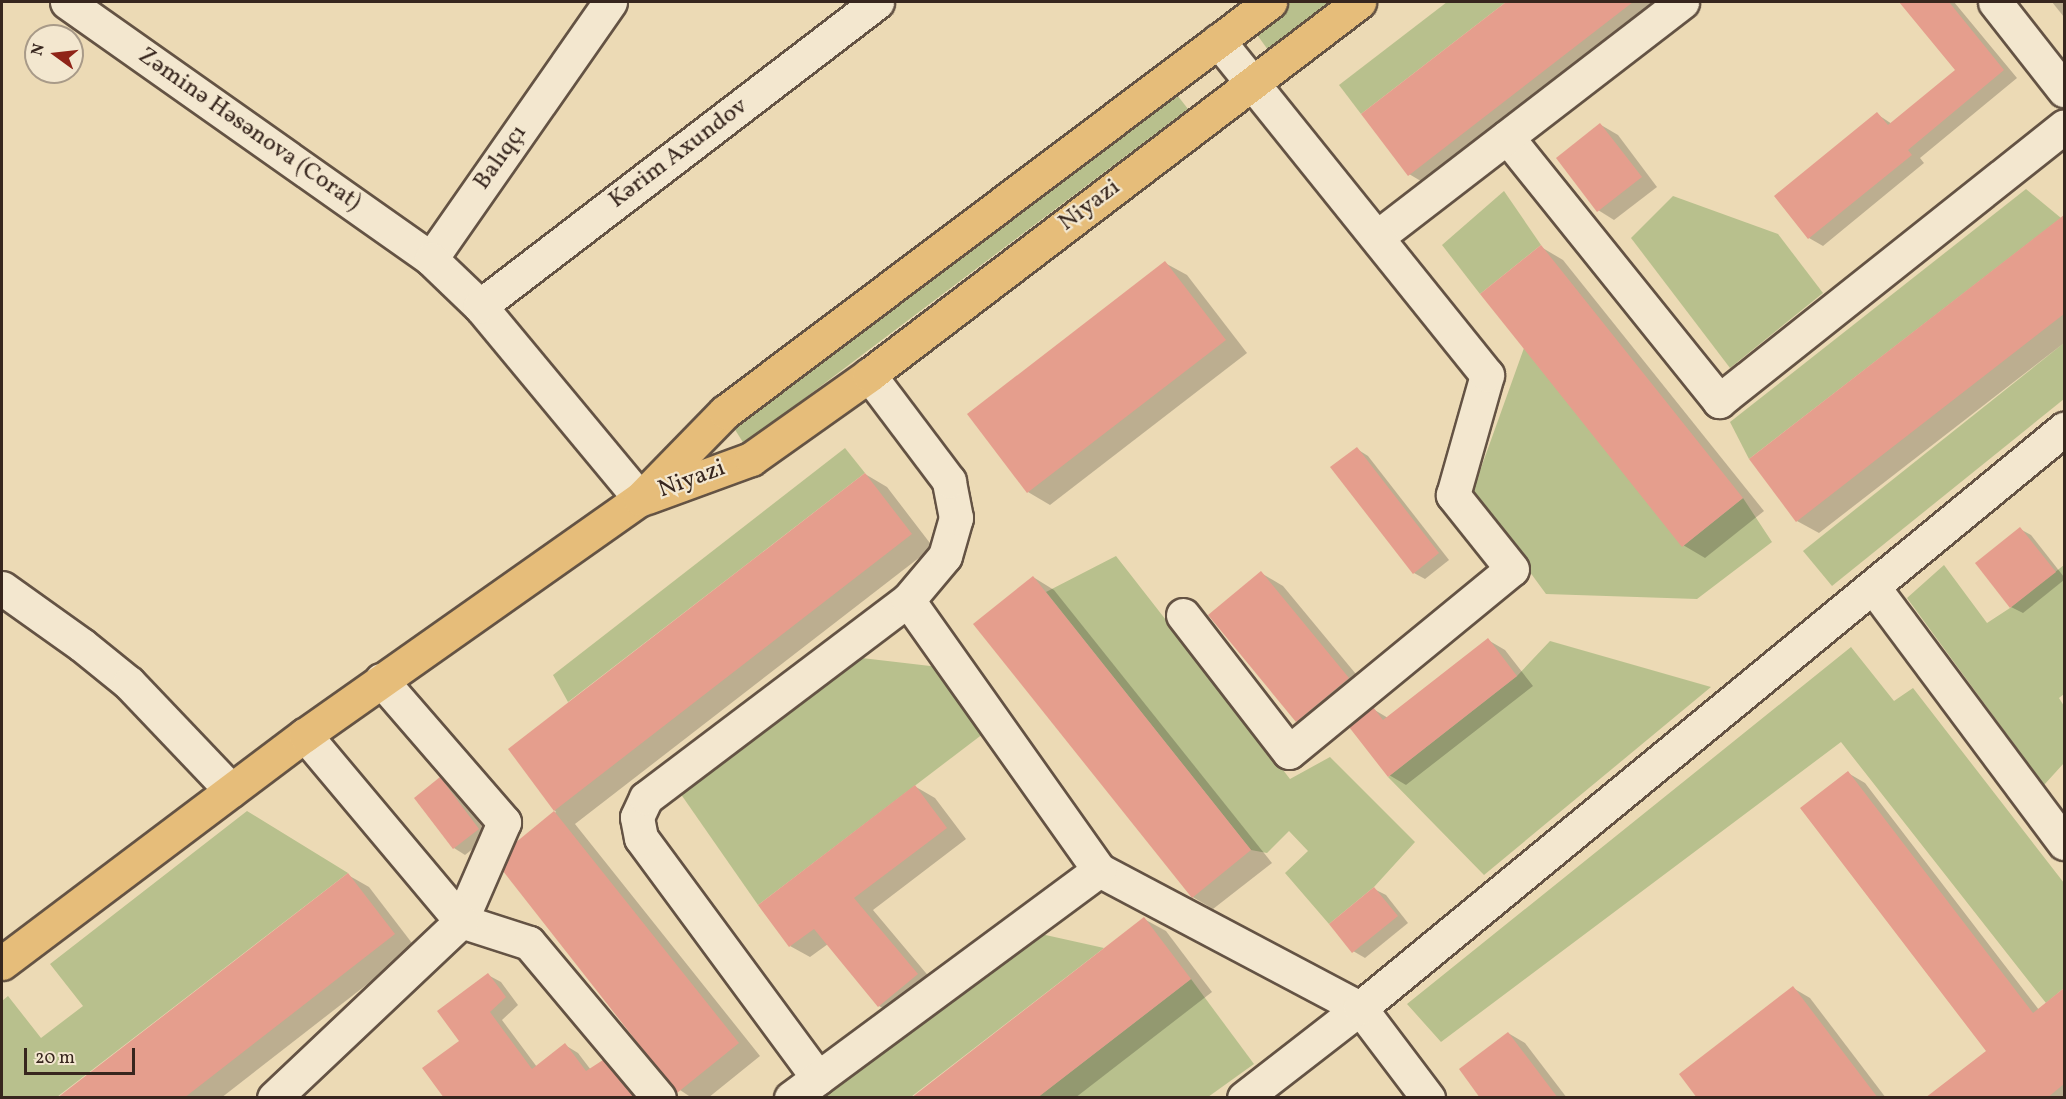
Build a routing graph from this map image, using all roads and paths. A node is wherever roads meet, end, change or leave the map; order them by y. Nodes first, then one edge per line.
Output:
1 (67, 2) edge
2 (610, 2) edge
3 (877, 2) edge
4 (1270, 2) edge
5 (1359, 2) edge
6 (1682, 2) edge
7 (1995, 2) edge
8 (1218, 41) junction
9 (1252, 83) junction
10 (2064, 90) edge
11 (2064, 127) edge
12 (1507, 137) junction
13 (1377, 237) junction
14 (431, 259) junction
15 (480, 306) junction
16 (869, 375) junction
17 (2064, 429) edge
18 (640, 500) junction
19 (2, 588) edge
20 (1874, 588) junction
21 (908, 600) junction
22 (1183, 615) dead end
23 (381, 680) junction
24 (305, 735) junction
25 (231, 790) junction
26 (2064, 843) edge
27 (1099, 870) junction
28 (461, 921) junction
29 (2, 963) edge
30 (1360, 1008) junction
31 (819, 1078) junction
32 (274, 1098) edge
33 (660, 1098) edge
34 (791, 1098) edge
35 (1244, 1098) edge
36 (1428, 1098) edge

1 - 14 street, Zəminə Həsənova (Corat)
2 - 14 street, Balıqçı
3 - 15 street, Kərim Axundov
4 - 8 main road, Niyazi
5 - 9 main road, Niyazi
6 - 12 street
7 - 10 street
8 - 9 street
8 - 18 main road, Niyazi
9 - 13 street
9 - 16 main road, Niyazi
11 - 12 street
12 - 13 street
13 - 22 street
14 - 15 street
15 - 18 street
16 - 18 main road, Niyazi
16 - 21 street
17 - 20 street
18 - 23 main road
19 - 25 street
20 - 26 street
20 - 30 street
21 - 27 street
21 - 31 street
23 - 24 main road
23 - 28 street
24 - 25 main road
24 - 28 street
25 - 29 main road
27 - 30 street
27 - 31 street
28 - 32 street
28 - 33 street
30 - 35 street
30 - 36 street
31 - 34 street

